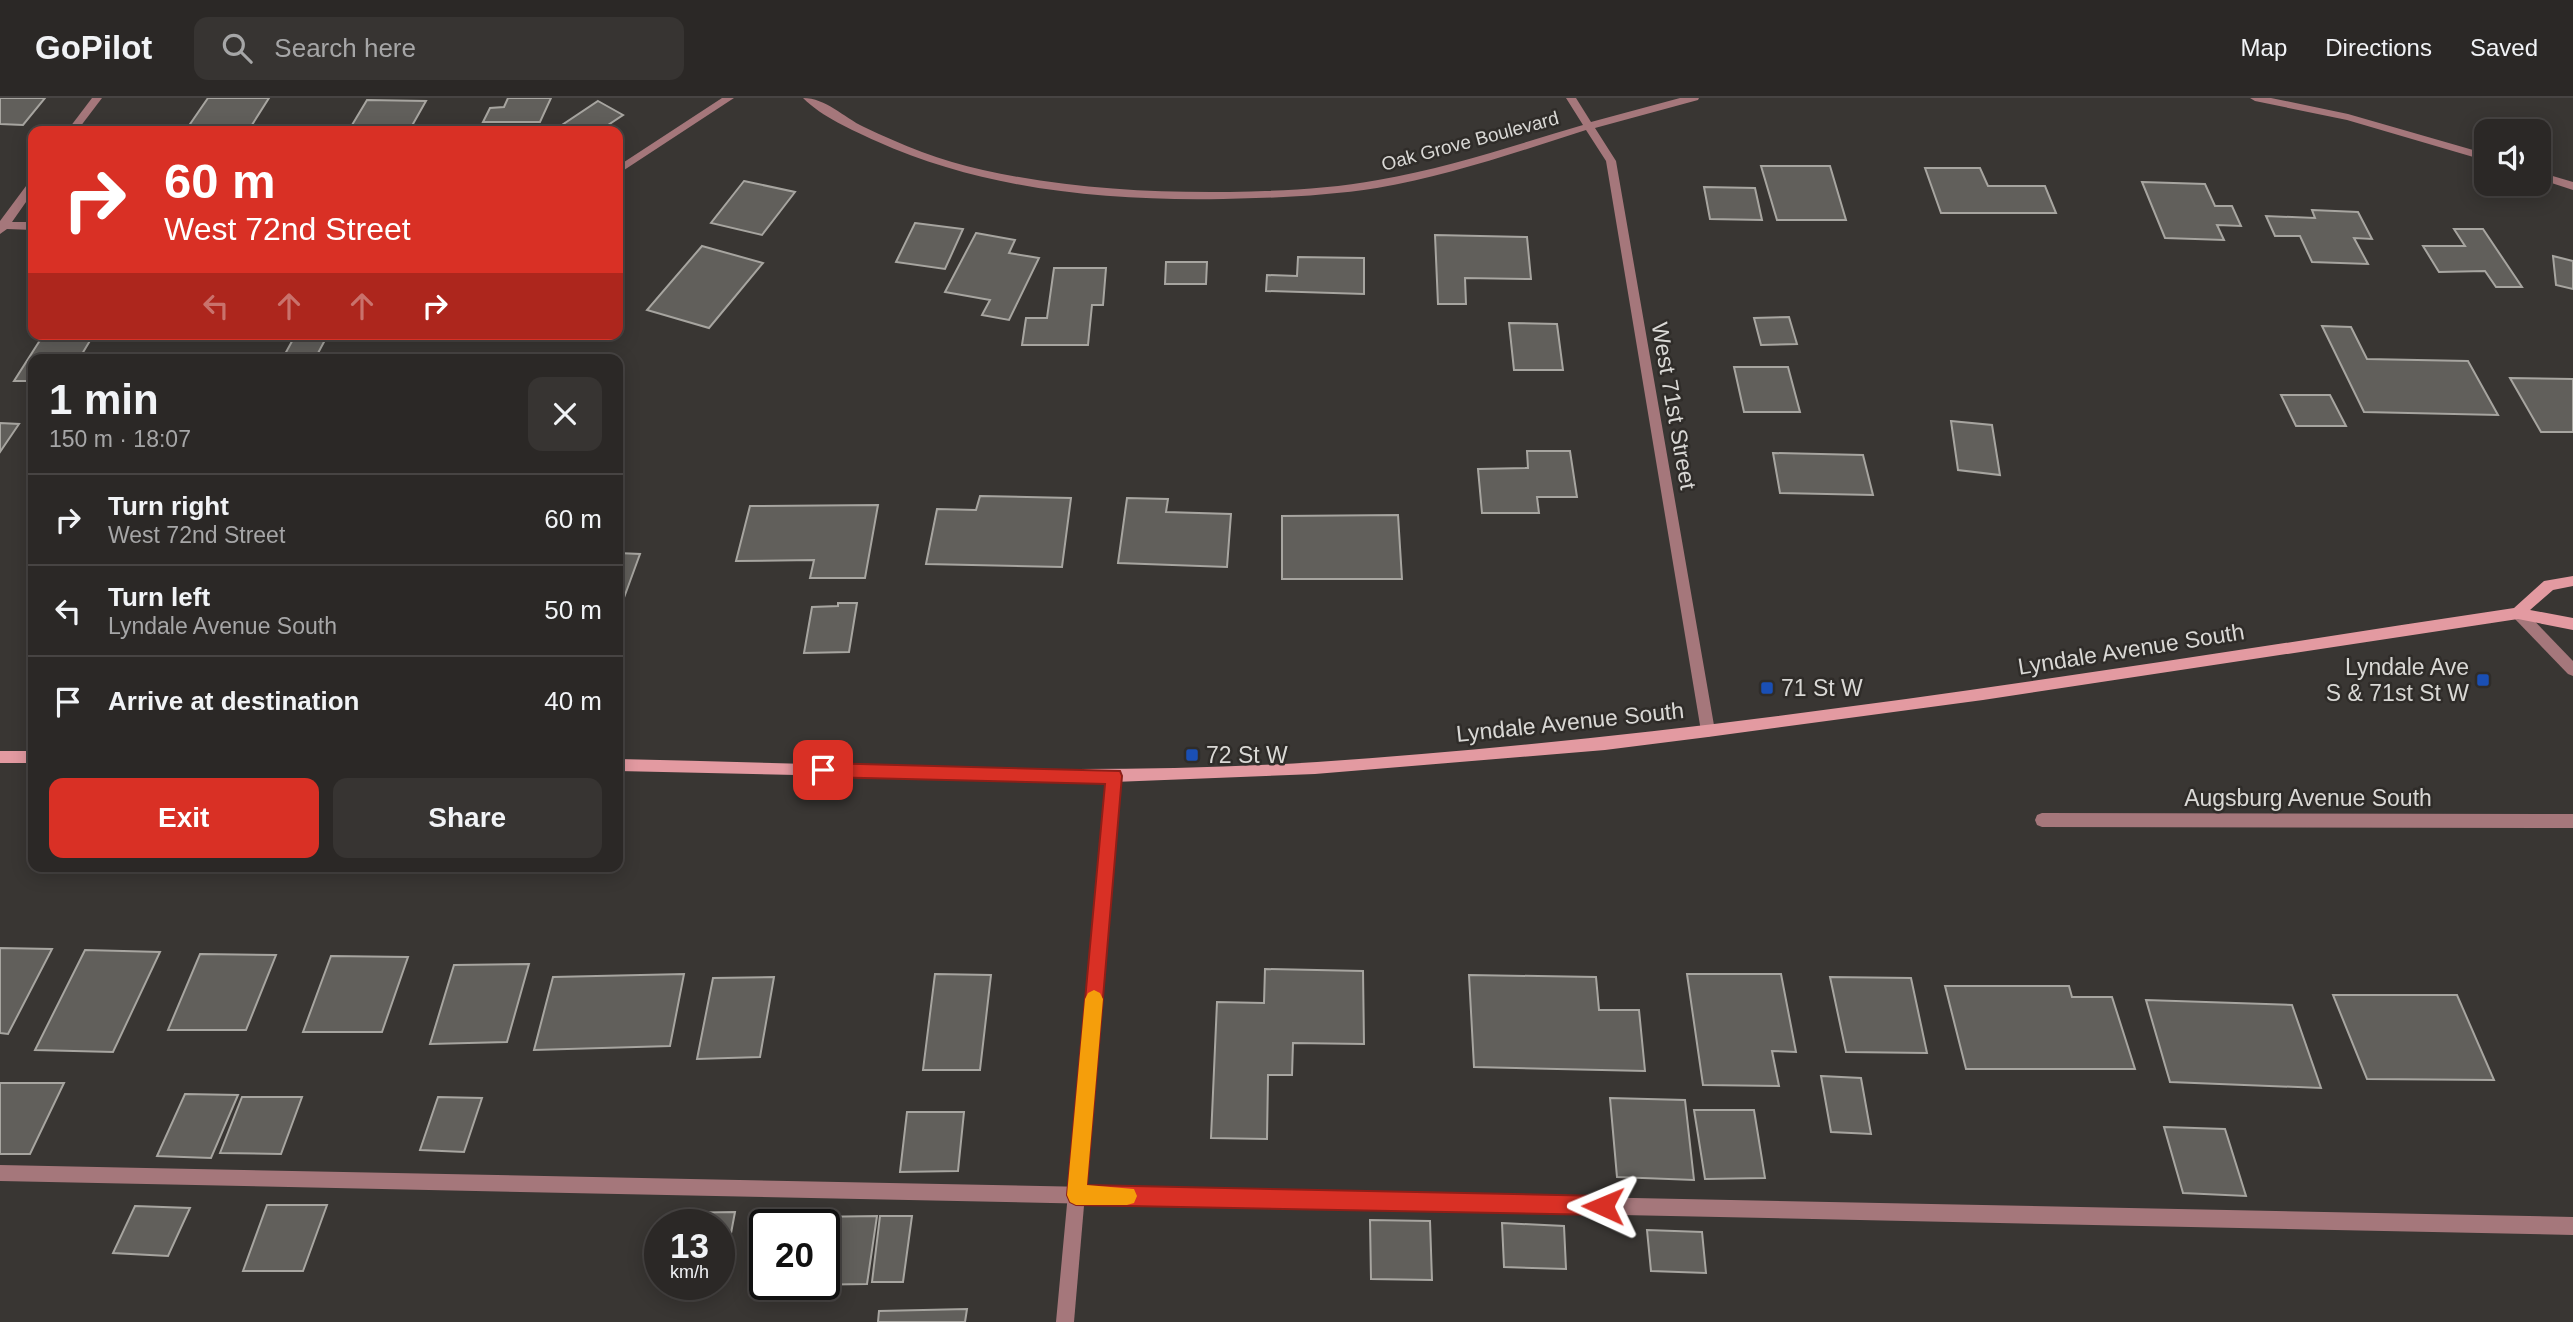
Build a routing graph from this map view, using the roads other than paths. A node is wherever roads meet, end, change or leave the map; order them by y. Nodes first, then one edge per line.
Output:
1 (97, 98) edge
2 (729, 98) edge
3 (808, 98) edge
4 (1571, 98) edge
5 (1694, 98) edge
6 (2255, 98) edge
7 (76, 126) edge
8 (1587, 128) junction
9 (2474, 154) edge
10 (623, 168) edge
11 (2551, 179) edge
12 (2573, 186) edge
13 (28, 192) edge
14 (28, 226) edge
15 (1, 227) edge
16 (2573, 581) edge
17 (2518, 613) junction
18 (2573, 624) edge
19 (2573, 670) edge
20 (1708, 731) junction
21 (0, 757) edge
22 (28, 757) edge
23 (623, 765) edge
24 (1114, 776) junction
25 (2042, 820) dead end
26 (2573, 821) edge
27 (0, 1173) edge
28 (1076, 1195) junction
29 (2573, 1226) edge
30 (1065, 1322) edge

1 - 7 street
2 - 10 street
3 - 8 street, Oak Grove Boulevard
4 - 8 street, West 71st Street
5 - 8 street, Oak Grove Boulevard
6 - 9 street
8 - 20 street, West 71st Street
11 - 12 street
13 - 15 street
14 - 15 street
16 - 17 main road
17 - 18 main road, Lyndale Avenue South
17 - 19 street
17 - 20 main road, Lyndale Avenue South
20 - 24 main road, Lyndale Avenue South
21 - 22 main road
23 - 24 main road, Lyndale Avenue South
24 - 28 street
25 - 26 street, Augsburg Avenue South
27 - 28 street
28 - 29 street
28 - 30 street

